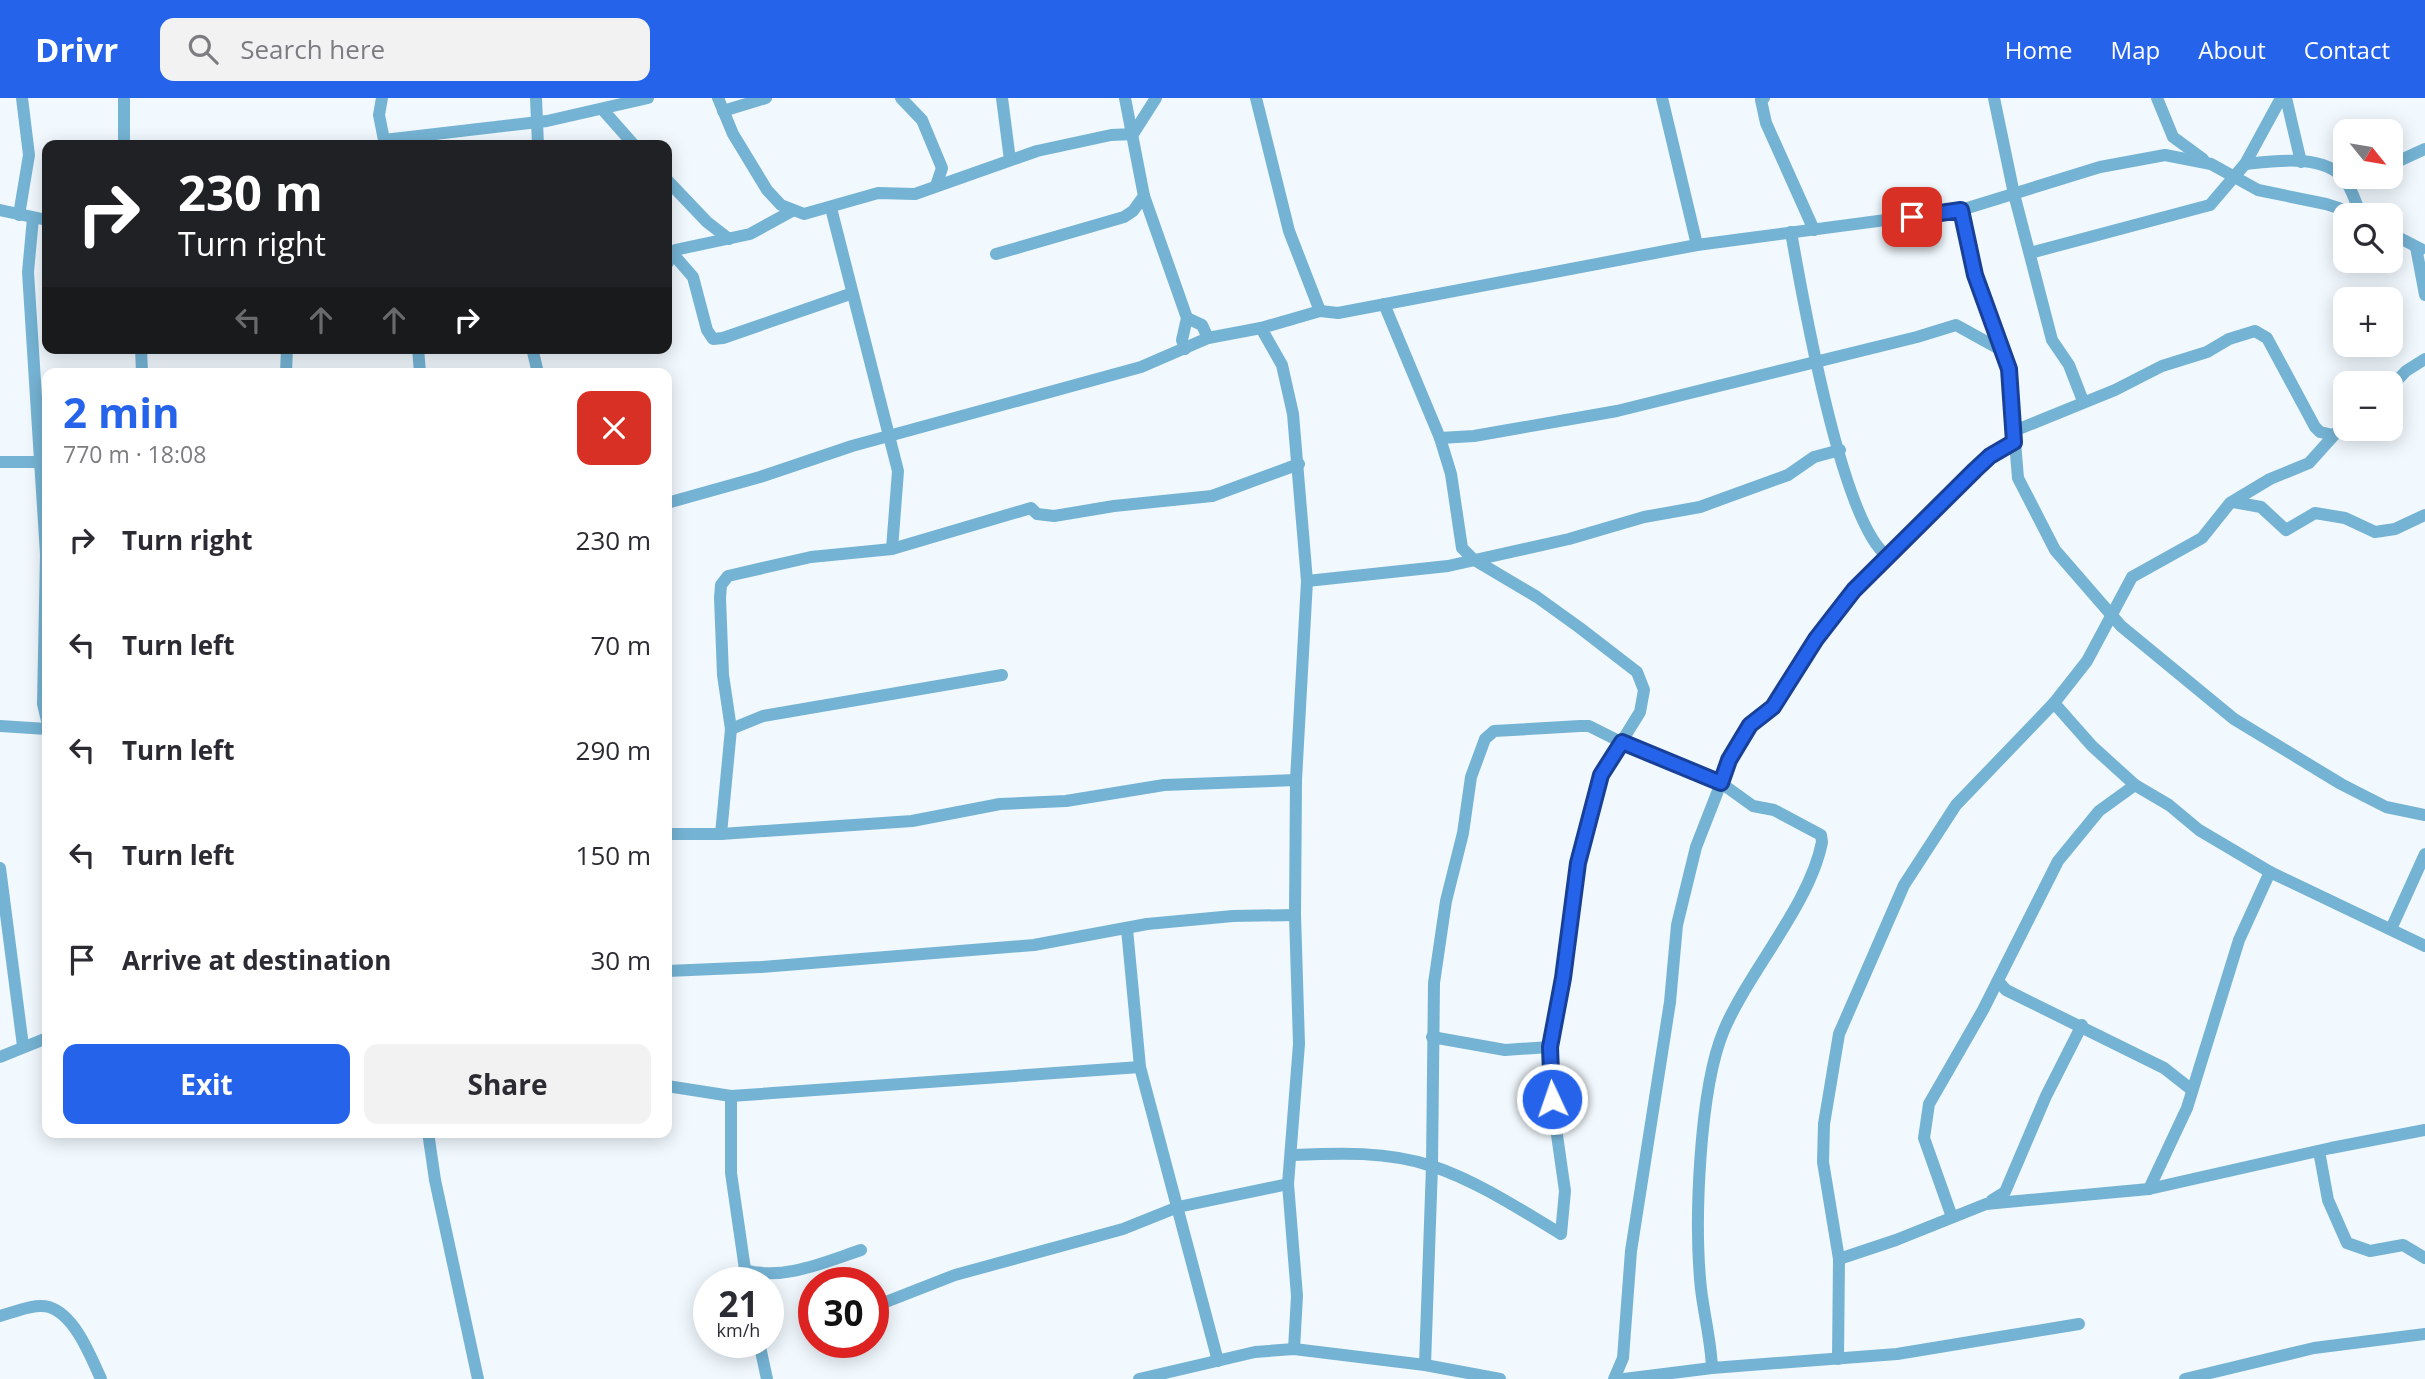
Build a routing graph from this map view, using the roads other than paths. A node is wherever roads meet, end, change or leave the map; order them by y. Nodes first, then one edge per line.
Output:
1 (22, 98) edge
2 (124, 98) edge
3 (382, 98) edge
4 (536, 98) edge
5 (648, 98) edge
6 (718, 98) edge
7 (766, 98) edge
8 (901, 98) edge
9 (1002, 98) edge
10 (1125, 98) edge
11 (1156, 98) edge
12 (1256, 98) edge
13 (1662, 98) edge
14 (1764, 98) edge
15 (1994, 98) edge
16 (2157, 98) edge
17 (2284, 98) edge
18 (603, 110) junction
19 (723, 111) junction
20 (536, 122) junction
21 (1133, 134) junction
22 (124, 140) edge
23 (383, 140) edge
24 (406, 140) edge
25 (538, 140) edge
26 (630, 140) edge
27 (2425, 149) edge
28 (1010, 160) junction
29 (2403, 160) edge
30 (2301, 162) junction
31 (2211, 164) junction
32 (2245, 164) junction
33 (2333, 170) edge
34 (2235, 178) junction
35 (672, 185) edge
36 (936, 186) junction
37 (2014, 194) junction
38 (1144, 196) junction
39 (2333, 206) edge
40 (831, 208) junction
41 (0, 210) edge
42 (1961, 210) junction
43 (792, 211) junction
44 (19, 215) junction
45 (33, 218) junction
46 (42, 219) edge
47 (1814, 230) junction
48 (1791, 232) junction
49 (729, 239) junction
50 (2403, 240) edge
51 (1697, 245) junction
52 (2421, 249) edge
53 (2030, 253) junction
54 (996, 254) dead end
55 (672, 257) edge
56 (672, 261) edge
57 (850, 294) junction
58 (2425, 295) edge
59 (1384, 304) junction
60 (1320, 311) junction
61 (1187, 318) junction
62 (1261, 328) junction
63 (1208, 338) junction
64 (1185, 349) junction
65 (2003, 351) junction
66 (2425, 359) edge
67 (1815, 362) junction
68 (2403, 374) edge
69 (2083, 401) junction
70 (2333, 435) joint
71 (890, 437) junction
72 (2014, 437) junction
73 (1440, 438) junction
74 (42, 449) edge
75 (1840, 450) junction
76 (0, 462) edge
77 (42, 462) edge
78 (1299, 464) junction
79 (672, 502) edge
80 (2233, 502) junction
81 (2425, 515) edge
82 (892, 549) junction
83 (1886, 555) junction
84 (1473, 559) junction
85 (1307, 581) junction
86 (2112, 613) junction
87 (1002, 675) dead end
88 (2054, 703) junction
89 (0, 726) edge
90 (42, 729) edge
91 (731, 729) junction
92 (1622, 742) junction
93 (1296, 780) junction
94 (1721, 783) junction
95 (2135, 785) junction
96 (2425, 815) edge
97 (672, 834) edge
98 (721, 834) junction
99 (2425, 855) edge
100 (0, 868) edge
101 (2270, 872) junction
102 (1295, 915) junction
103 (1127, 929) junction
104 (2391, 929) junction
105 (2425, 946) edge
106 (672, 971) edge
107 (1998, 981) junction
108 (2082, 1026) junction
109 (1432, 1037) junction
110 (42, 1040) edge
111 (23, 1046) junction
112 (1550, 1047) junction
113 (0, 1057) edge
114 (1140, 1067) junction
115 (672, 1087) edge
116 (2192, 1090) junction
117 (731, 1096) junction
118 (2425, 1130) edge
119 (429, 1138) edge
120 (2319, 1151) junction
121 (1293, 1155) junction
122 (1432, 1166) junction
123 (1288, 1184) junction
124 (2148, 1189) junction
125 (1986, 1204) junction
126 (1178, 1207) junction
127 (1952, 1217) junction
128 (861, 1250) dead end
129 (2425, 1258) edge
130 (1839, 1259) junction
131 (745, 1267) edge
132 (784, 1272) edge
133 (889, 1301) edge
134 (0, 1316) edge
135 (2079, 1325) dead end
136 (2425, 1334) edge
137 (1294, 1349) junction
138 (763, 1358) edge
139 (1838, 1359) junction
140 (1219, 1360) junction
141 (1425, 1365) junction
142 (1712, 1368) junction
143 (1739, 1373) edge
144 (101, 1379) edge
145 (478, 1379) edge
146 (767, 1379) edge
147 (1139, 1379) edge
148 (1500, 1379) edge
149 (1614, 1379) edge
150 (1624, 1379) edge
151 (2185, 1379) edge

1 - 44 street
2 - 22 street
3 - 23 street
4 - 20 street
5 - 18 street
6 - 19 street
7 - 19 street
8 - 36 street
9 - 28 street
10 - 21 street
11 - 21 street
12 - 60 street
13 - 51 street
14 - 47 street
15 - 37 street
16 - 31 street
17 - 30 street
17 - 32 street
18 - 20 street
18 - 26 street
19 - 43 street
20 - 24 street
20 - 25 street
21 - 28 street
21 - 38 street
27 - 29 street
28 - 36 street
30 - 32 street
30 - 33 street
31 - 34 street
31 - 37 street
32 - 34 street
34 - 39 street
34 - 53 street
35 - 49 street
36 - 40 street
37 - 42 street
37 - 53 street
38 - 54 street
38 - 61 street
40 - 43 street
40 - 57 street
41 - 44 street
42 - 47 street
42 - 65 street
43 - 49 street
44 - 45 street
45 - 46 street
45 - 74 street
47 - 48 street
48 - 51 street
48 - 67 street
49 - 55 street
50 - 52 street
51 - 59 street
52 - 58 street
53 - 69 street
56 - 57 street
57 - 71 street
59 - 60 street
59 - 73 street
60 - 62 street
61 - 63 street
61 - 64 street
62 - 63 street
62 - 78 street
63 - 64 street
64 - 71 street
65 - 67 street
65 - 72 street
66 - 68 street
67 - 73 street
67 - 75 street
69 - 70 street
69 - 72 street
70 - 80 street
71 - 79 street
71 - 82 street
72 - 83 street
72 - 86 street
73 - 84 street
75 - 83 street
75 - 84 street
76 - 77 street
78 - 82 street
78 - 85 street
80 - 81 street
80 - 86 street
82 - 91 street
83 - 94 street
84 - 85 street
84 - 92 street
85 - 93 street
86 - 88 street
86 - 96 street
87 - 91 street
88 - 95 street
88 - 130 street
89 - 90 street
91 - 98 street
92 - 94 street
92 - 109 street
92 - 112 street
93 - 98 street
93 - 102 street
94 - 142 street
94 - 149 street
95 - 101 street
95 - 107 street
97 - 98 street
99 - 104 street
100 - 111 street
101 - 104 street
101 - 116 street
102 - 103 street
102 - 121 street
103 - 106 street
103 - 114 street
104 - 105 street
107 - 108 street
107 - 127 street
108 - 116 street
108 - 125 street
109 - 112 street
109 - 122 street
110 - 111 street
111 - 113 street
112 - 122 street
114 - 117 street
114 - 126 street
115 - 117 street
116 - 124 street
117 - 131 street
118 - 120 street
119 - 145 street
120 - 124 street
120 - 129 street
121 - 122 street
121 - 123 street
122 - 141 street
123 - 126 street
123 - 137 street
124 - 125 street
125 - 127 street
126 - 133 street
126 - 140 street
127 - 130 street
128 - 132 street
130 - 139 street
134 - 144 street
135 - 139 street
136 - 151 street
137 - 140 street
137 - 141 street
138 - 146 street
139 - 143 street
140 - 147 street
141 - 148 street
142 - 143 street
142 - 150 street

